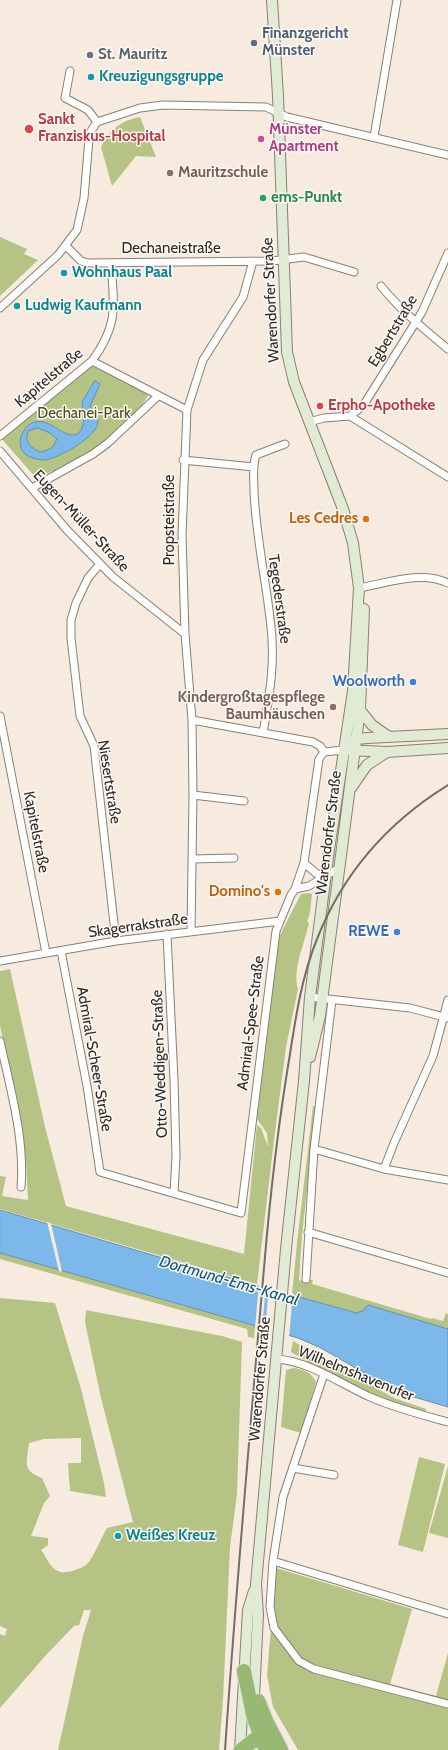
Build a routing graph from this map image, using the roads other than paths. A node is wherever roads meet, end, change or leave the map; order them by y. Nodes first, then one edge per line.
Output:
1 (272, 0) edge
2 (397, 0) edge
3 (70, 71) dead end
4 (278, 113) junction
5 (97, 122) junction
6 (374, 137) junction
7 (448, 154) edge
8 (66, 246) junction
9 (448, 253) edge
10 (283, 260) junction
11 (253, 261) junction
12 (111, 263) junction
13 (354, 272) dead end
14 (382, 286) dead end
15 (0, 308) edge
16 (415, 323) junction
17 (448, 349) edge
18 (92, 360) junction
19 (158, 396) junction
20 (187, 410) junction
21 (350, 416) junction
22 (309, 422) junction
23 (0, 436) edge
24 (285, 444) dead end
25 (0, 451) edge
26 (183, 460) junction
27 (254, 467) junction
28 (448, 477) edge
29 (32, 488) junction
30 (100, 564) junction
31 (448, 583) edge
32 (359, 588) junction
33 (185, 634) junction
34 (360, 710) junction
35 (0, 716) edge
36 (192, 720) junction
37 (263, 733) junction
38 (448, 734) edge
39 (389, 737) junction
40 (355, 744) junction
41 (448, 748) edge
42 (344, 750) junction
43 (324, 752) junction
44 (386, 752) junction
45 (350, 790) junction
46 (193, 795) junction
47 (244, 801) dead end
48 (234, 858) dead end
49 (193, 859) junction
50 (304, 864) junction
51 (339, 868) junction
52 (325, 876) junction
53 (296, 889) junction
54 (280, 921) junction
55 (191, 931) junction
56 (167, 934) junction
57 (116, 941) junction
58 (61, 951) junction
59 (46, 954) junction
60 (0, 962) edge
61 (310, 997) junction
62 (327, 1000) junction
63 (448, 1000) edge
64 (446, 1017) edge
65 (0, 1041) edge
66 (304, 1081) junction
67 (314, 1149) junction
68 (384, 1169) junction
69 (448, 1180) edge
70 (21, 1187) dead end
71 (174, 1193) junction
72 (308, 1232) junction
73 (448, 1273) edge
74 (306, 1279) dead end
75 (277, 1359) junction
76 (324, 1374) junction
77 (448, 1422) edge
78 (293, 1468) junction
79 (334, 1475) dead end
80 (273, 1561) junction
81 (256, 1584) junction
82 (448, 1614) edge
83 (244, 1671) junction
84 (254, 1687) junction
85 (448, 1704) edge
86 (253, 1715) junction
87 (258, 1747) edge

1 - 4 main road, Warendorfer Straße
2 - 6 street
3 - 5 street
4 - 5 street
4 - 6 street
4 - 10 main road, Warendorfer Straße
5 - 8 street
6 - 7 street
8 - 12 street, Dechaneistraße
8 - 15 street
9 - 16 street, Egbertstraße
10 - 11 street, Dechaneistraße
10 - 13 street, Dechaneistraße
10 - 22 main road, Warendorfer Straße
11 - 12 street, Dechaneistraße
11 - 20 street, Propsteistraße
12 - 18 street, Kapitelstraße
14 - 16 street
16 - 17 street
16 - 21 street, Egbertstraße
18 - 19 street
18 - 23 street, Kapitelstraße
19 - 20 street
19 - 29 street
20 - 26 street, Propsteistraße
21 - 22 street
21 - 28 street
22 - 32 main road, Warendorfer Straße
24 - 27 street
25 - 29 street, Eugen-Müller-Straße
26 - 27 street
26 - 33 street, Propsteistraße
27 - 37 street, Tegederstraße
29 - 30 street, Eugen-Müller-Straße
30 - 33 street, Eugen-Müller-Straße
30 - 57 street, Niesertstraße
31 - 32 street
32 - 34 main road, Warendorfer Straße
32 - 42 main road, Warendorfer Straße
33 - 36 street, Propsteistraße
34 - 39 main road
34 - 40 main road, Warendorfer Straße
35 - 59 street, Kapitelstraße
36 - 37 street
36 - 46 street, Propsteistraße
37 - 43 street
38 - 39 main road
39 - 40 main road
40 - 42 main road
40 - 44 main road
40 - 45 main road, Warendorfer Straße
41 - 44 main road
42 - 43 street, Warendorfer Straße
42 - 52 main road, Warendorfer Straße
43 - 50 street, Warendorfer Straße
44 - 45 main road
45 - 51 main road, Warendorfer Straße
46 - 47 street
46 - 49 street, Propsteistraße
48 - 49 street
49 - 55 street, Propsteistraße
50 - 52 street, Warendorfer Straße
50 - 53 street, Warendorfer Straße
51 - 52 street
51 - 62 main road, Warendorfer Straße
52 - 53 street
52 - 61 main road, Warendorfer Straße
53 - 54 street, Admiral-Spee-Straße
54 - 55 street, Skagerrakstraße
54 - 71 street, Admiral-Spee-Straße
55 - 56 street, Skagerrakstraße
56 - 57 street, Skagerrakstraße
56 - 71 street, Otto-Weddigen-Straße
57 - 58 street, Skagerrakstraße
58 - 59 street, Skagerrakstraße
58 - 71 street, Admiral-Scheer-Straße
59 - 60 street, Skagerrakstraße
61 - 62 street
61 - 66 main road, Warendorfer Straße
62 - 64 street
62 - 66 main road, Warendorfer Straße
62 - 67 street, Warendorfer Straße
63 - 64 street
64 - 68 street
65 - 70 street
66 - 75 main road, Warendorfer Straße
67 - 68 street
67 - 72 street, Warendorfer Straße
68 - 69 street
72 - 73 street
72 - 74 street, Warendorfer Straße
75 - 76 street, Wilhelmshavenufer
75 - 81 main road, Warendorfer Straße
76 - 77 street, Wilhelmshavenufer
76 - 78 street
78 - 79 street
78 - 80 street
80 - 82 street
80 - 85 street
81 - 83 main road, Warendorfer Straße
81 - 84 main road, Warendorfer Straße
83 - 86 highway
83 - 87 main road, Warendorfer Straße
84 - 86 main road, Warendorfer Straße
84 - 87 highway
86 - 87 highway

